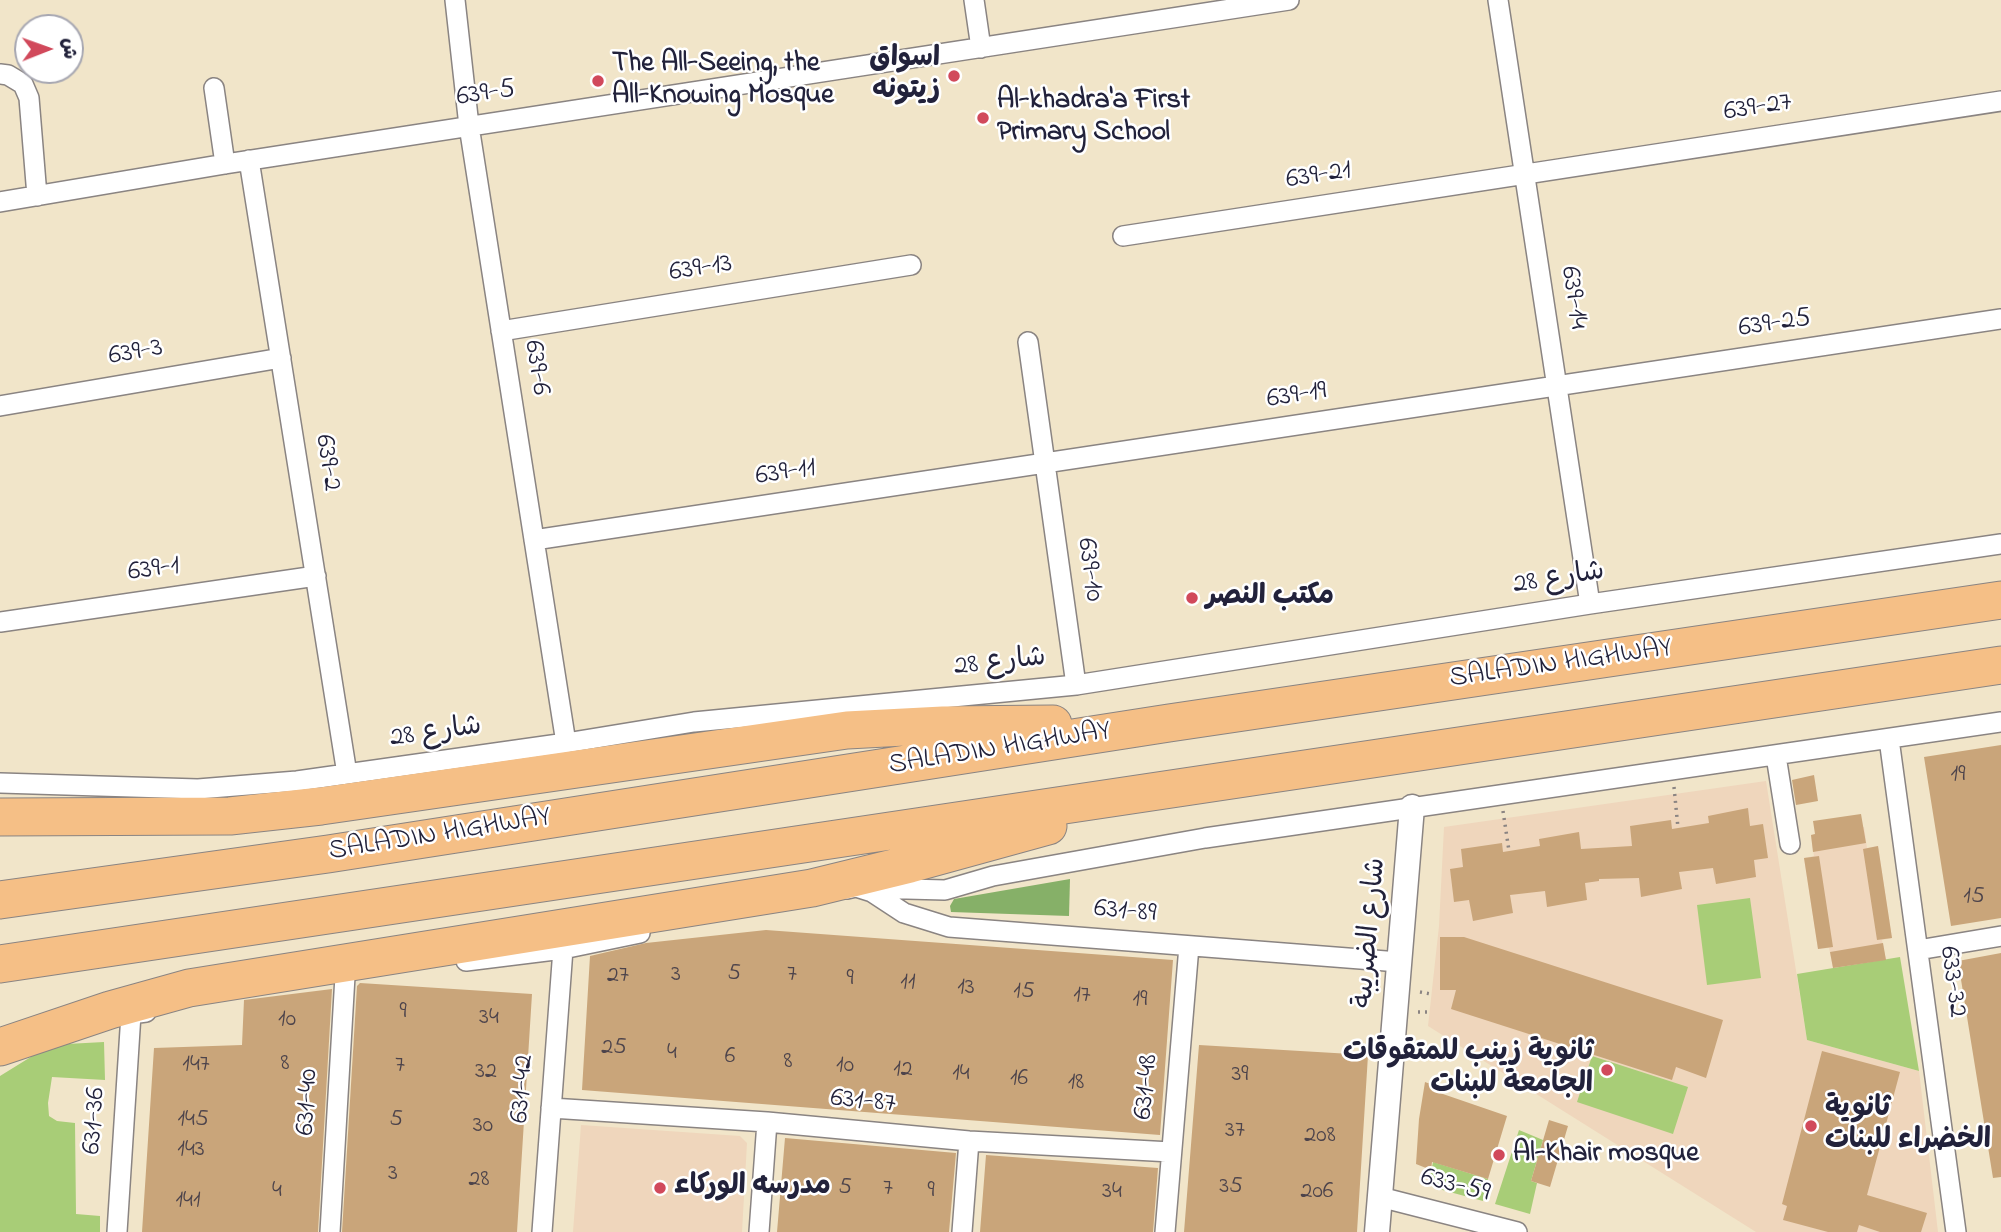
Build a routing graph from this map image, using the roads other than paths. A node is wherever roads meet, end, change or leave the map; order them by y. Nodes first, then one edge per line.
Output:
1 (455, 0) edge
2 (974, 0) edge
3 (1289, 0) edge
4 (1498, 0) edge
5 (981, 48) junction
6 (0, 75) edge
7 (214, 88) dead end
8 (2001, 100) edge
9 (469, 126) junction
10 (249, 160) junction
11 (225, 164) junction
12 (1524, 174) junction
13 (37, 196) junction
14 (0, 202) edge
15 (1123, 236) dead end
16 (911, 265) dead end
17 (2001, 319) edge
18 (501, 331) junction
19 (1028, 342) dead end
20 (281, 358) junction
21 (1557, 386) junction
22 (0, 406) edge
23 (1045, 463) junction
24 (534, 540) junction
25 (2001, 544) edge
26 (316, 576) junction
27 (2001, 600) edge
28 (1590, 604) junction
29 (0, 622) edge
30 (2001, 665) edge
31 (1076, 684) junction
32 (2001, 722) edge
33 (1169, 723) junction
34 (1889, 739) junction
35 (566, 743) junction
36 (1776, 756) junction
37 (347, 775) junction
38 (0, 783) edge
39 (1178, 789) junction
40 (1412, 807) junction
41 (0, 817) edge
42 (1790, 844) dead end
43 (856, 887) junction
44 (811, 888) junction
45 (0, 900) edge
46 (2001, 936) edge
47 (1189, 946) junction
48 (563, 949) junction
49 (1918, 950) junction
50 (1399, 962) junction
51 (0, 964) edge
52 (345, 976) junction
53 (7, 1046) edge
54 (551, 1108) junction
55 (767, 1122) junction
56 (969, 1141) junction
57 (1171, 1152) junction
58 (1380, 1197) junction
59 (117, 1232) edge
60 (330, 1232) edge
61 (542, 1232) edge
62 (758, 1232) edge
63 (962, 1232) edge
64 (1165, 1232) edge
65 (1377, 1232) edge
66 (1517, 1232) edge
67 (1955, 1232) edge

1 - 9 street, 639-6
2 - 5 street
3 - 5 street, 639-5
4 - 12 street, 639-14
5 - 9 street, 639-5
6 - 13 street
7 - 11 street
8 - 12 street, 639-27
9 - 10 street, 639-5
9 - 18 street, 639-6
10 - 11 street, 639-5
10 - 20 street, 639-2
11 - 13 street, 639-5
12 - 15 street, 639-21
12 - 21 street, 639-14
13 - 14 street, 639-5
16 - 18 street, 639-13
17 - 21 street, 639-25
18 - 24 street, 639-6
19 - 23 street, 639-10
20 - 22 street, 639-3
20 - 26 street, 639-2
21 - 23 street, 639-19
21 - 28 street, 639-14
23 - 24 street, 639-11
23 - 31 street, 639-10
24 - 35 street, 639-6
25 - 28 street, شارع 28
26 - 29 street, 639-1
26 - 37 street, 639-2
27 - 33 highway, SALADIN HIGHWAY
28 - 31 street, شارع 28
30 - 39 highway
31 - 35 street, شارع 28
32 - 34 street
33 - 41 highway
33 - 45 highway, SALADIN HIGHWAY
34 - 36 street
34 - 49 street, 633-32
35 - 37 street, شارع 28
36 - 40 street
36 - 42 street
37 - 38 street, شارع 28
39 - 44 highway
39 - 51 highway
40 - 43 street
40 - 50 street, شارع الضريبة
43 - 44 street
43 - 47 street, 631-89
43 - 48 street
44 - 53 highway
46 - 49 street
47 - 50 street, 631-89
47 - 57 street, 631-48
48 - 52 street
48 - 54 street, 631-42
49 - 67 street, 633-32
50 - 58 street, شارع الضريبة
52 - 59 street, 631-36
52 - 60 street, 631-40
54 - 55 street, 631-87
54 - 61 street, 631-42
55 - 56 street, 631-87
55 - 62 street
56 - 57 street, 631-87
56 - 63 street
57 - 64 street, 631-48
58 - 65 street, شارع الضريبة
58 - 66 street, 633-59

